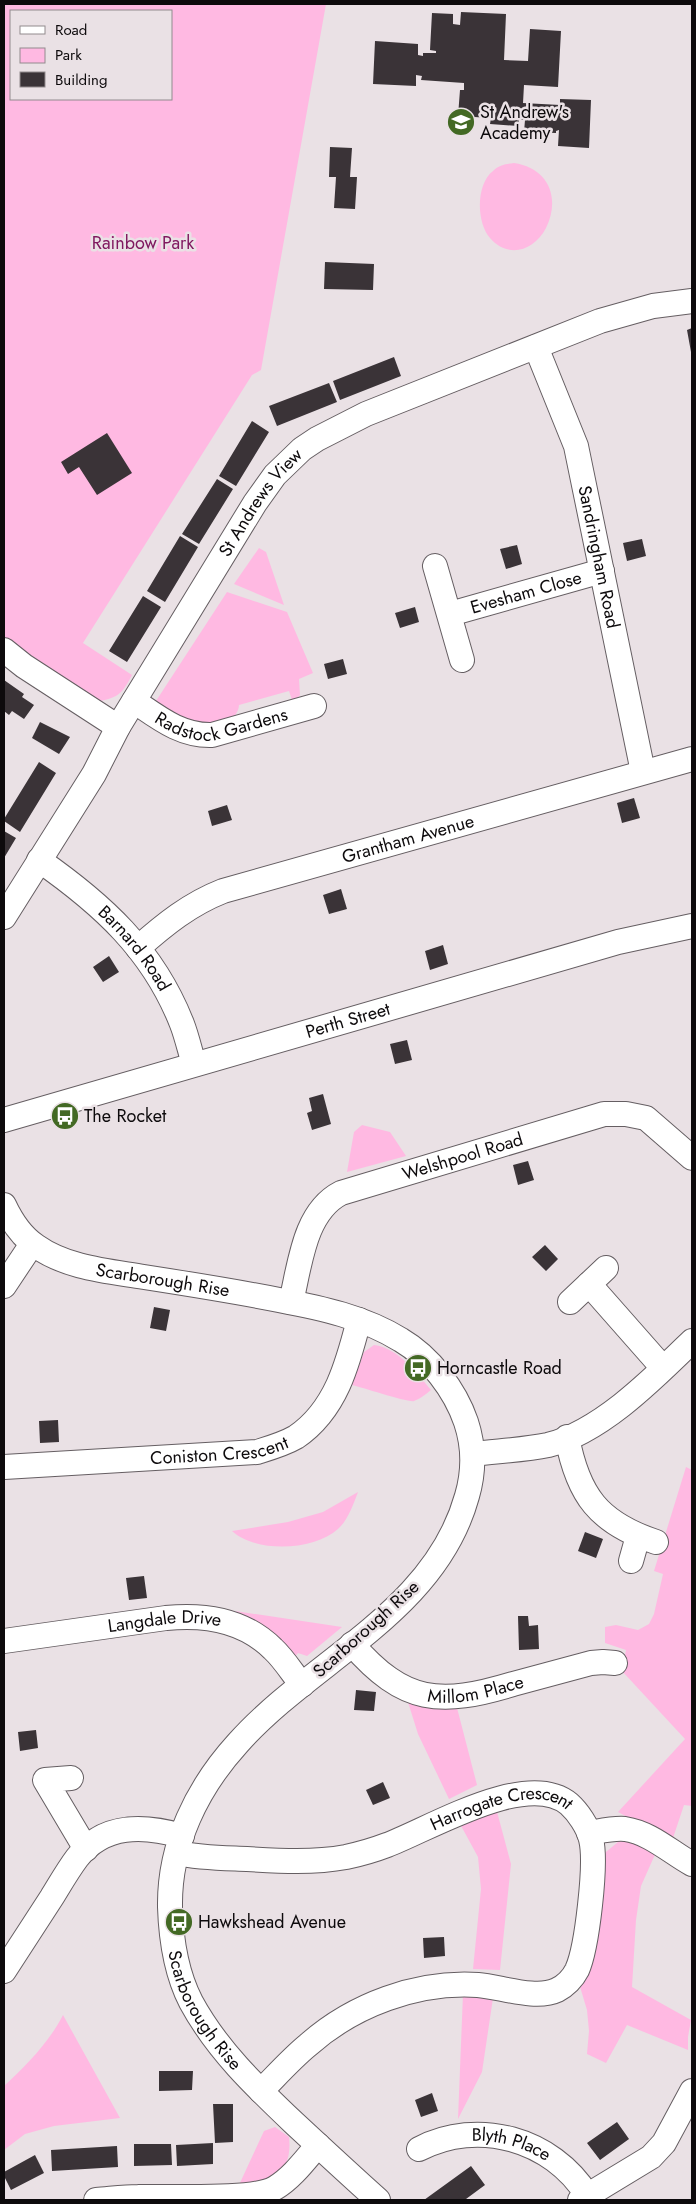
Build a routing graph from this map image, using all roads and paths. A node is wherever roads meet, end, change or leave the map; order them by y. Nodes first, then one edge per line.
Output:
1 (692, 301) edge
2 (536, 347) junction
3 (435, 566) dead end
4 (602, 571) junction
5 (450, 614) junction
6 (4, 650) edge
7 (462, 660) dead end
8 (134, 701) junction
9 (314, 706) dead end
10 (118, 727) junction
11 (692, 759) edge
12 (643, 772) junction
13 (39, 860) junction
14 (4, 917) edge
15 (692, 926) edge
16 (138, 948) junction
17 (194, 1064) junction
18 (4, 1120) edge
19 (692, 1158) edge
20 (4, 1204) edge
21 (32, 1244) junction
22 (606, 1268) dead end
23 (588, 1284) junction
24 (4, 1286) edge
25 (292, 1302) junction
26 (570, 1302) dead end
27 (359, 1320) junction
28 (692, 1341) edge
29 (663, 1368) junction
30 (567, 1437) junction
31 (472, 1454) junction
32 (4, 1467) edge
33 (631, 1560) dead end
34 (4, 1641) edge
35 (352, 1644) junction
36 (616, 1663) dead end
37 (302, 1686) junction
38 (72, 1778) dead end
39 (589, 1833) junction
40 (179, 1844) junction
41 (86, 1849) junction
42 (692, 1864) edge
43 (4, 1971) edge
44 (260, 2091) junction
45 (692, 2091) edge
46 (318, 2145) junction
47 (419, 2149) dead end
48 (583, 2198) edge
49 (96, 2200) edge
50 (378, 2200) edge

1 - 2 street, St Andrews View
2 - 4 street, Sandringham Road
2 - 8 street, St Andrews View
3 - 5 street
4 - 5 street, Evesham Close
4 - 12 street, Sandringham Road
5 - 7 street
6 - 10 street
8 - 9 street, Radstock Gardens
8 - 10 street, St Andrews View
10 - 13 street, St Andrews View
11 - 12 street, Grantham Avenue
12 - 16 street, Grantham Avenue
13 - 14 street, St Andrews View
13 - 16 street, Barnard Road
15 - 17 street, Perth Street
16 - 17 street, Barnard Road
17 - 18 street, Perth Street
19 - 25 street, Welshpool Road
20 - 21 street, Scarborough Rise
21 - 24 street
21 - 25 street, Scarborough Rise
22 - 23 street
23 - 26 street
23 - 29 street
25 - 27 street, Scarborough Rise
27 - 31 street, Scarborough Rise
27 - 32 street, Coniston Crescent
28 - 29 street
29 - 30 street
30 - 31 street
30 - 33 street
31 - 35 street, Scarborough Rise
34 - 37 street, Langdale Drive
35 - 36 street, Millom Place
35 - 37 street, Scarborough Rise
37 - 40 street, Scarborough Rise
38 - 41 street
39 - 40 street, Harrogate Crescent
39 - 42 street
39 - 44 street, Harrogate Crescent
40 - 41 street
40 - 44 street, Scarborough Rise
41 - 43 street
44 - 46 street, Scarborough Rise
45 - 48 street
46 - 49 street
46 - 50 street, Scarborough Rise
47 - 48 street, Blyth Place

